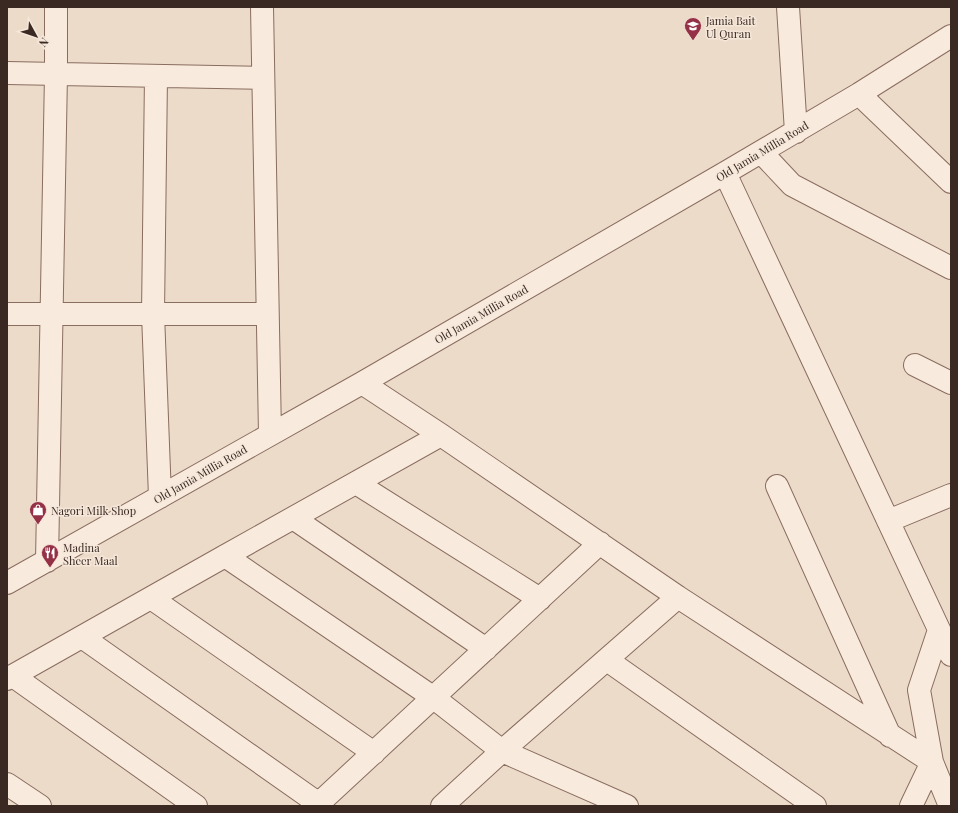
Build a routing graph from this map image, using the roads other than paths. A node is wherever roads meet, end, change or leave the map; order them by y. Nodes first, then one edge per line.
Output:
1 (56, 7) edge
2 (262, 7) edge
3 (788, 7) edge
4 (951, 36) edge
5 (7, 73) edge
6 (56, 74) junction
7 (156, 76) junction
8 (263, 78) junction
9 (859, 94) junction
10 (796, 132) junction
11 (761, 152) junction
12 (725, 174) junction
13 (951, 182) edge
14 (951, 268) edge
15 (52, 313) junction
16 (7, 314) edge
17 (153, 314) junction
18 (267, 314) junction
19 (915, 365) dead end
20 (362, 383) junction
21 (951, 383) edge
22 (270, 434) junction
23 (441, 435) junction
24 (356, 483) junction
25 (777, 486) dead end
26 (951, 495) edge
27 (160, 497) junction
28 (293, 518) junction
29 (888, 521) junction
30 (600, 543) junction
31 (225, 556) junction
32 (47, 561) junction
33 (7, 583) edge
34 (678, 597) junction
35 (151, 598) junction
36 (540, 599) junction
37 (939, 630) junction
38 (82, 637) junction
39 (486, 649) junction
40 (951, 655) edge
41 (607, 660) junction
42 (10, 678) edge
43 (434, 698) junction
44 (890, 736) junction
45 (502, 751) junction
46 (374, 753) junction
47 (932, 762) junction
48 (11, 793) edge
49 (317, 805) edge
50 (40, 806) edge
51 (196, 806) edge
52 (442, 806) edge
53 (627, 806) edge
54 (815, 806) edge
55 (911, 806) edge
56 (950, 806) edge

1 - 6 street
2 - 8 street
3 - 10 street
4 - 9 street, Old Jamia Millia Road
5 - 6 street
6 - 7 street
6 - 15 street
7 - 8 street
7 - 17 street
8 - 18 street
9 - 10 street, Old Jamia Millia Road
9 - 13 street
10 - 11 street, Old Jamia Millia Road
11 - 12 street, Old Jamia Millia Road
11 - 14 street
12 - 20 street, Old Jamia Millia Road
12 - 29 street
15 - 16 street
15 - 17 street
15 - 32 street
17 - 18 street
17 - 27 street
18 - 22 street
19 - 21 street
20 - 22 street, Old Jamia Millia Road
20 - 23 street
22 - 27 street, Old Jamia Millia Road
23 - 24 street
23 - 30 street
24 - 28 street
24 - 36 street
25 - 44 street
26 - 29 street
27 - 32 street, Old Jamia Millia Road
28 - 31 street
28 - 39 street
29 - 37 street
30 - 34 street
30 - 36 street
31 - 35 street
31 - 43 street
32 - 33 street, Old Jamia Millia Road
34 - 41 street
34 - 44 street
35 - 38 street
35 - 46 street
36 - 39 street
37 - 40 street
37 - 47 street
38 - 42 street
38 - 49 street
39 - 43 street
41 - 45 street
41 - 54 street
42 - 51 street
43 - 45 street
43 - 46 street
44 - 47 street
45 - 52 street
45 - 53 street
46 - 49 street
47 - 55 street
47 - 56 street
48 - 50 street

